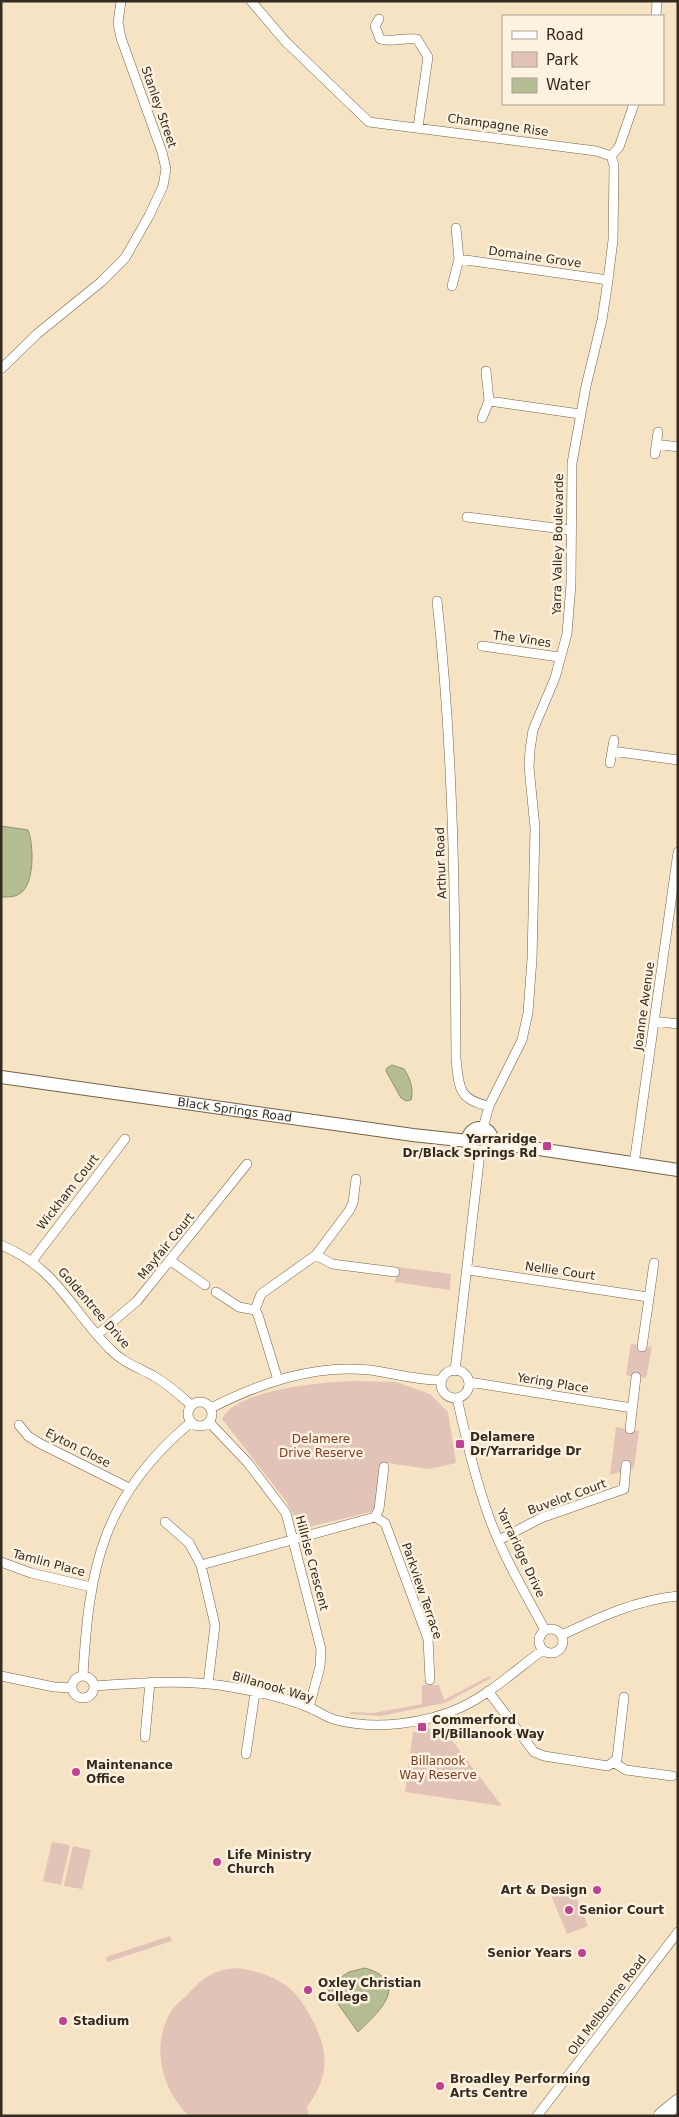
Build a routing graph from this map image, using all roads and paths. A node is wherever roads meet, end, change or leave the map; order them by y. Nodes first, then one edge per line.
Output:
1 (121, 1) edge
2 (251, 1) edge
3 (657, 1) edge
4 (656, 15) edge
5 (379, 19) dead end
6 (634, 105) edge
7 (418, 126) junction
8 (611, 156) junction
9 (456, 228) dead end
10 (459, 260) junction
11 (608, 280) junction
12 (452, 286) dead end
13 (1, 369) edge
14 (486, 372) dead end
15 (489, 401) junction
16 (580, 414) junction
17 (482, 418) dead end
18 (658, 432) dead end
19 (656, 444) junction
20 (678, 447) edge
21 (655, 454) dead end
22 (468, 517) dead end
23 (571, 530) junction
24 (437, 601) dead end
25 (482, 646) dead end
26 (559, 657) junction
27 (614, 740) dead end
28 (612, 752) junction
29 (678, 760) edge
30 (610, 763) dead end
31 (678, 852) edge
32 (654, 1021) junction
33 (678, 1024) edge
34 (1, 1077) edge
35 (489, 1106) junction
36 (483, 1128) junction
37 (125, 1139) dead end
38 (468, 1141) junction
39 (492, 1142) junction
40 (480, 1152) junction
41 (247, 1164) dead end
42 (634, 1164) junction
43 (678, 1170) edge
44 (356, 1179) dead end
45 (1, 1245) edge
46 (316, 1255) junction
47 (32, 1261) junction
48 (171, 1261) junction
49 (654, 1263) dead end
50 (468, 1270) junction
51 (395, 1272) dead end
52 (205, 1285) dead end
53 (216, 1292) dead end
54 (648, 1296) junction
55 (255, 1310) junction
56 (97, 1334) junction
57 (642, 1347) dead end
58 (456, 1371) junction
59 (636, 1378) dead end
60 (278, 1380) junction
61 (442, 1380) junction
62 (469, 1382) junction
63 (457, 1398) junction
64 (191, 1405) junction
65 (211, 1408) junction
66 (632, 1408) junction
67 (191, 1422) junction
68 (209, 1422) junction
69 (19, 1425) dead end
70 (630, 1429) dead end
71 (626, 1465) dead end
72 (384, 1467) dead end
73 (129, 1488) junction
74 (376, 1516) junction
75 (165, 1522) dead end
76 (293, 1540) junction
77 (499, 1540) junction
78 (1, 1562) edge
79 (201, 1566) junction
80 (91, 1587) junction
81 (678, 1596) edge
82 (545, 1630) junction
83 (562, 1636) junction
84 (543, 1650) junction
85 (1, 1676) edge
86 (83, 1676) junction
87 (430, 1680) dead end
88 (150, 1682) junction
89 (208, 1684) junction
90 (94, 1686) junction
91 (72, 1688) junction
92 (488, 1691) junction
93 (256, 1693) junction
94 (624, 1697) dead end
95 (309, 1707) junction
96 (145, 1737) dead end
97 (246, 1754) dead end
98 (613, 1762) junction
99 (672, 1776) dead end
100 (678, 1932) edge
101 (678, 2102) edge
102 (537, 2116) edge
103 (661, 2116) edge

1 - 13 street, Stanley Street
2 - 7 street, Champagne Rise
3 - 4 street
5 - 7 street
6 - 8 street
7 - 8 street, Champagne Rise
8 - 11 street, Yarra Valley Boulevarde
9 - 10 street
10 - 11 street, Domaine Grove
10 - 12 street
11 - 16 street, Yarra Valley Boulevarde
14 - 15 street
15 - 16 street
15 - 17 street
16 - 23 street, Yarra Valley Boulevarde
18 - 19 street
19 - 20 street
19 - 21 street
22 - 23 street
23 - 26 street, Yarra Valley Boulevarde
24 - 35 street, Arthur Road
25 - 26 street, The Vines
26 - 35 street, Yarra Valley Boulevarde
27 - 28 street
28 - 29 street
28 - 30 street
31 - 32 street, Joanne Avenue
32 - 33 street
32 - 42 street, Joanne Avenue
34 - 38 main road, Black Springs Road
35 - 36 street, Yarra Valley Boulevarde
36 - 38 main road
36 - 39 main road
37 - 47 street, Wickham Court
38 - 40 main road
39 - 40 main road
39 - 42 main road
40 - 50 street
41 - 48 street, Mayfair Court
42 - 43 main road
44 - 46 street
45 - 47 street, Goldentree Drive
46 - 51 street
46 - 55 street
47 - 56 street, Goldentree Drive
48 - 52 street
48 - 56 street, Mayfair Court
49 - 54 street
50 - 54 street, Nellie Court
50 - 58 street
53 - 55 street
54 - 57 street
55 - 60 street
56 - 64 street, Goldentree Drive
58 - 61 street
58 - 62 street
59 - 66 street
60 - 61 street
60 - 65 street
61 - 63 street
62 - 63 street
62 - 66 street, Yering Place
63 - 77 street, Yarraridge Drive
64 - 65 street
64 - 67 street
65 - 68 street
66 - 70 street
67 - 68 street
67 - 73 street
68 - 76 street, Hillrise Crescent
69 - 73 street, Eyton Close
71 - 77 street, Buvelot Court
72 - 74 street
73 - 80 street
74 - 76 street
74 - 87 street, Parkview Terrace
75 - 79 street
76 - 79 street
76 - 95 street, Hillrise Crescent
77 - 82 street, Yarraridge Drive
78 - 80 street, Tamlin Place
79 - 89 street
80 - 86 street
81 - 83 street
82 - 83 street
82 - 84 street
83 - 84 street
84 - 92 street, Billanook Way
85 - 91 street
86 - 90 street
86 - 91 street
88 - 89 street, Billanook Way
88 - 90 street, Billanook Way
88 - 96 street
89 - 93 street, Billanook Way
90 - 91 street
92 - 95 street, Billanook Way
92 - 98 street
93 - 95 street, Billanook Way
93 - 97 street
94 - 98 street
98 - 99 street
100 - 102 street, Old Melbourne Road
101 - 103 highway

